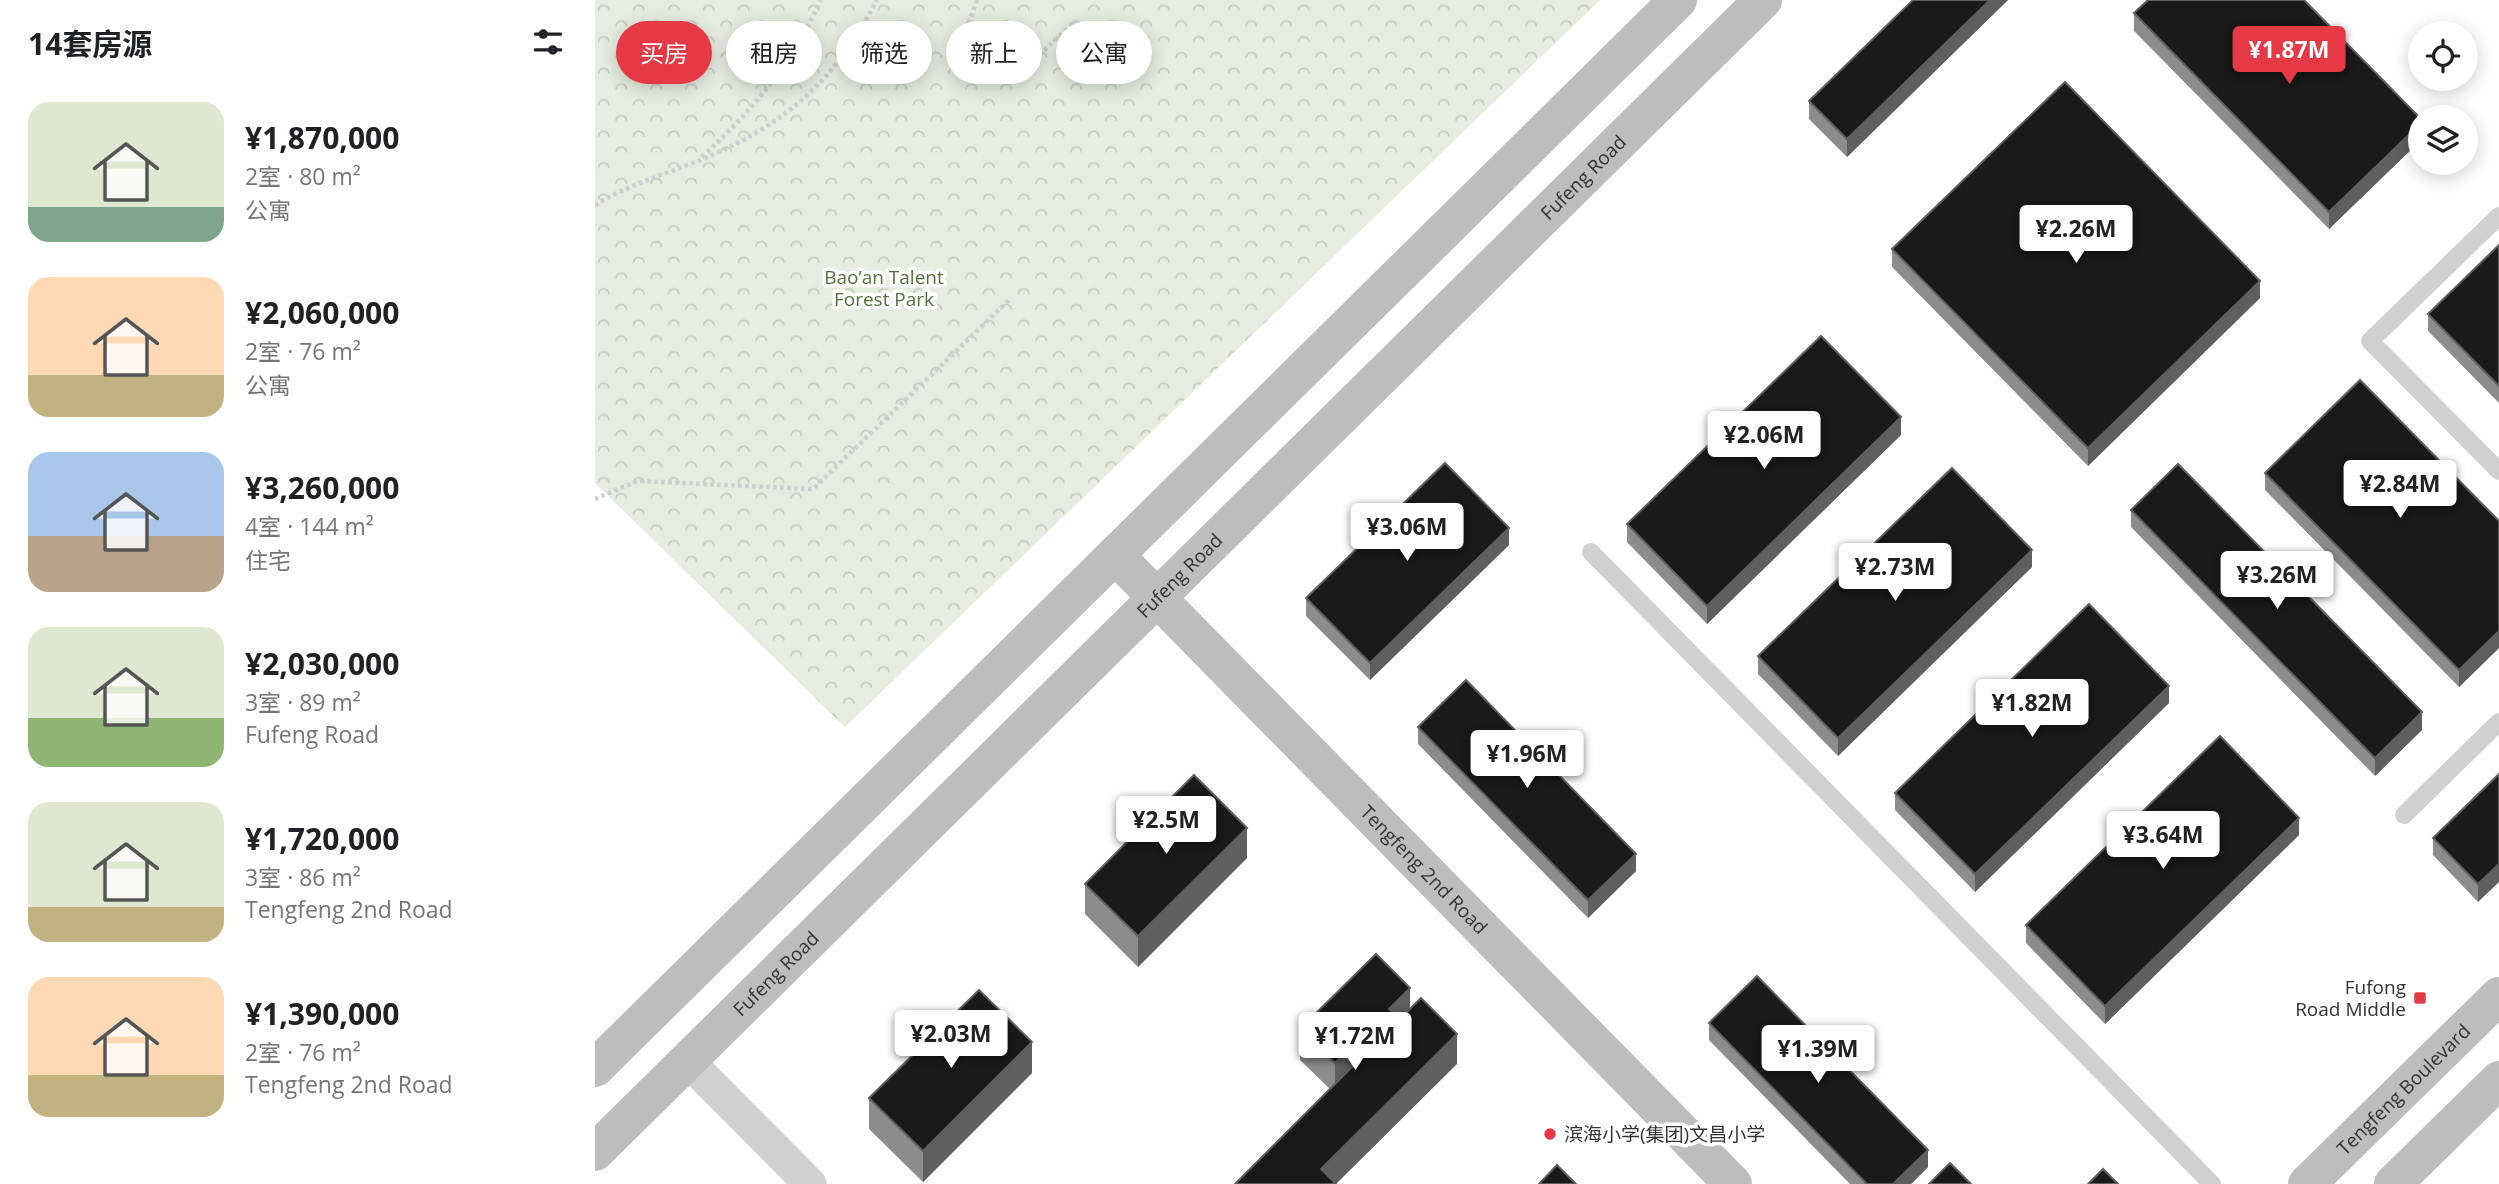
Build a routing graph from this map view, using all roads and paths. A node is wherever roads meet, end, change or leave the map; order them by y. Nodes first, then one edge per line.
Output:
1 (821, 0) edge
2 (877, 0) edge
3 (977, 0) edge
4 (1678, 0) edge
5 (1763, 0) edge
6 (1056, 39) edge
7 (698, 161) junction
8 (595, 205) edge
9 (2499, 216) edge
10 (1010, 299) dead end
11 (2499, 471) edge
12 (595, 499) edge
13 (1591, 552) dead end
14 (1115, 555) junction
15 (1157, 598) junction
16 (2499, 722) edge
17 (2404, 815) dead end
18 (2499, 996) edge
19 (688, 1060) junction
20 (595, 1068) edge
21 (2499, 1080) edge
22 (595, 1152) edge
23 (810, 1184) edge
24 (1733, 1184) edge
25 (2212, 1184) edge
26 (2307, 1184) edge
27 (2393, 1184) edge

1 - 7 path
2 - 7 path
3 - 6 path
4 - 14 main road
5 - 15 main road, Fufeng Road
7 - 8 path
9 - 11 lane
10 - 12 path
13 - 25 lane
14 - 15 main road, Tengfeng 2nd Road
14 - 20 main road
15 - 19 main road, Fufeng Road
15 - 24 main road, Tengfeng 2nd Road
16 - 17 lane
18 - 26 main road, Tengfeng Boulevard
19 - 22 main road, Fufeng Road
19 - 23 street
21 - 27 main road

